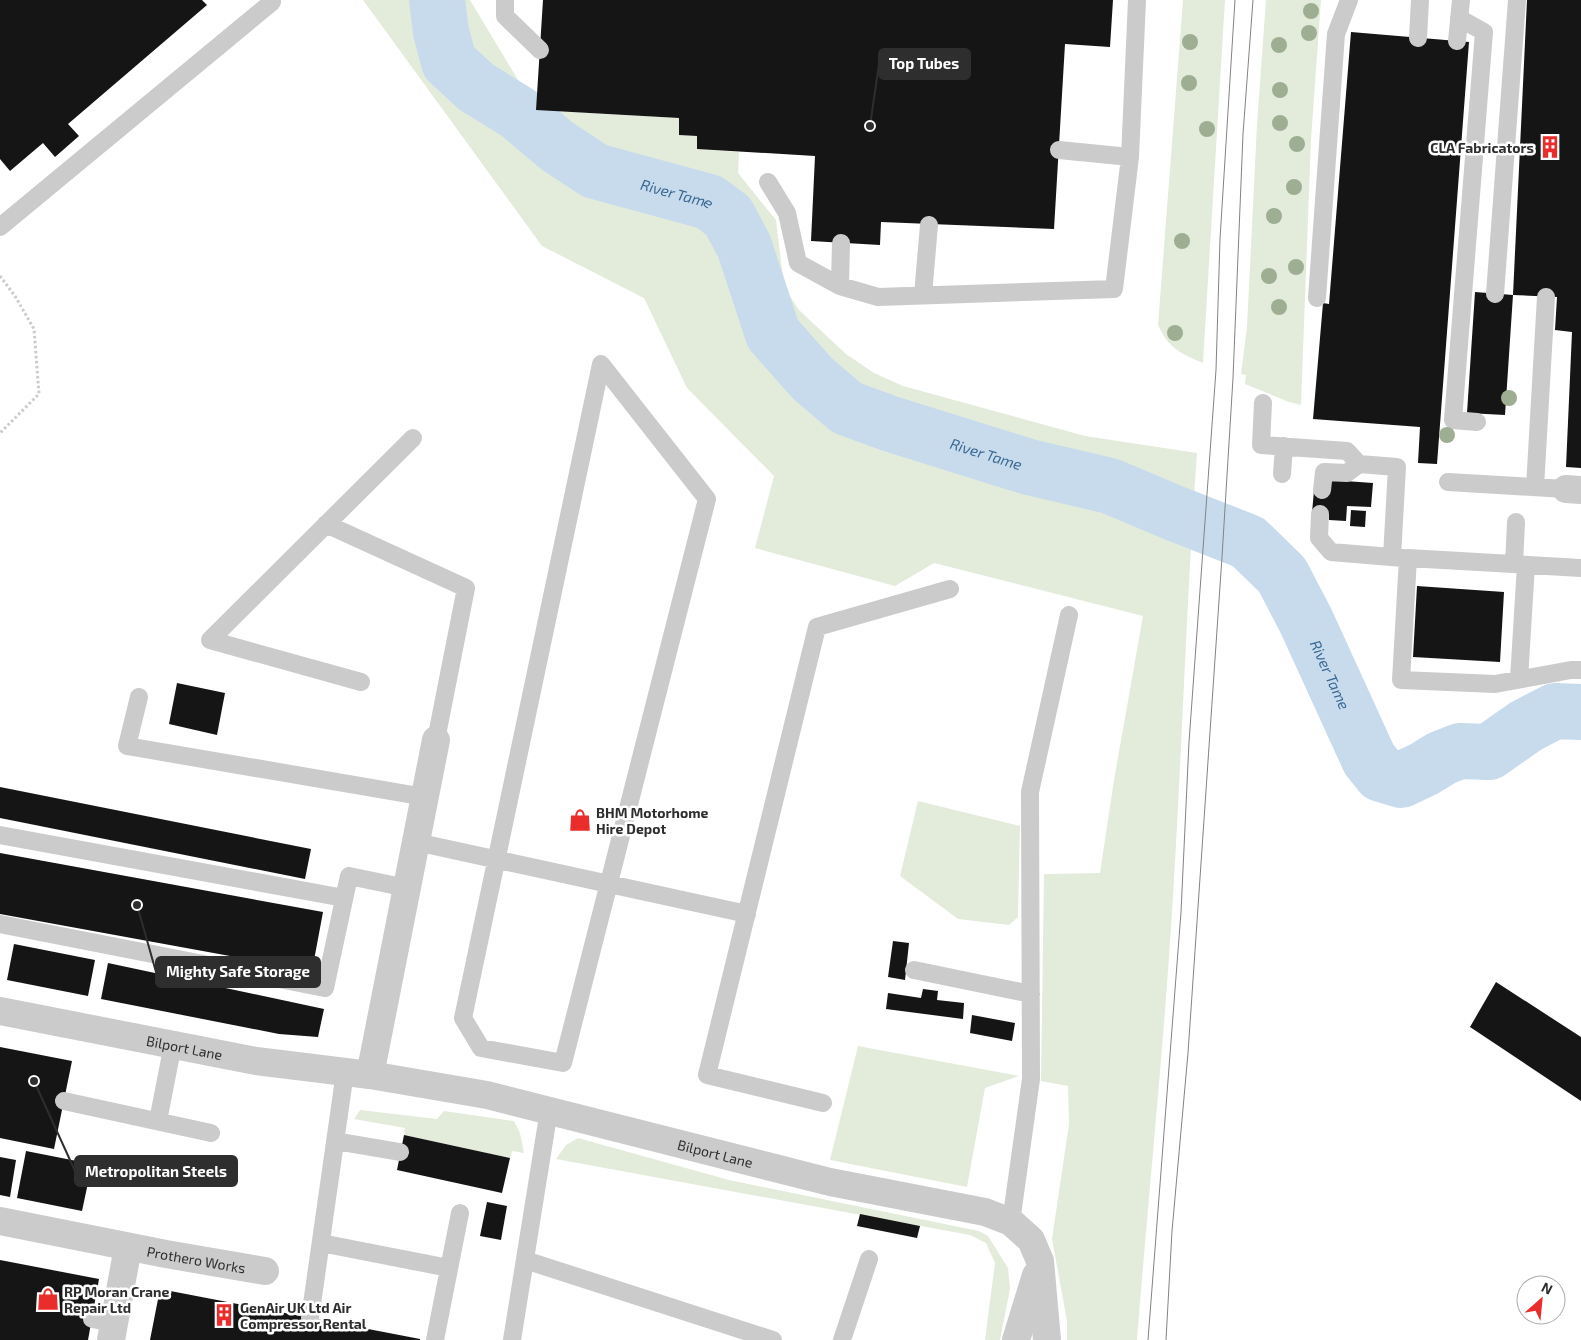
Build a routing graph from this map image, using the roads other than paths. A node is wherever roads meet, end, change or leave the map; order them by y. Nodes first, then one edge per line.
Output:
1 (270, 0) edge
2 (505, 0) edge
3 (1137, 0) edge
4 (1349, 0) edge
5 (1420, 0) edge
6 (1461, 0) edge
7 (1518, 0) edge
8 (1459, 18) junction
9 (1418, 38) dead end
10 (1457, 41) dead end
11 (540, 50) dead end
12 (1059, 150) dead end
13 (1130, 157) junction
14 (768, 182) dead end
15 (928, 225) dead end
16 (0, 227) edge
17 (842, 242) dead end
18 (840, 286) junction
19 (1494, 294) dead end
20 (923, 295) junction
21 (1546, 297) dead end
22 (1317, 298) dead end
23 (1263, 403) dead end
24 (1477, 422) dead end
25 (413, 438) dead end
26 (1284, 446) junction
27 (1359, 464) junction
28 (1282, 474) dead end
29 (1448, 482) dead end
30 (1535, 487) junction
31 (1322, 490) dead end
32 (1574, 490) edge
33 (1320, 514) dead end
34 (1516, 522) dead end
35 (326, 524) junction
36 (1400, 558) junction
37 (1520, 564) junction
38 (1581, 568) edge
39 (950, 589) dead end
40 (1069, 615) dead end
41 (1581, 670) edge
42 (1519, 679) junction
43 (361, 682) dead end
44 (139, 697) dead end
45 (436, 740) joint
46 (425, 797) junction
47 (0, 835) edge
48 (416, 842) junction
49 (497, 859) junction
50 (610, 884) junction
51 (407, 888) junction
52 (344, 898) junction
53 (747, 914) junction
54 (0, 924) edge
55 (914, 970) dead end
56 (1031, 994) junction
57 (0, 1011) edge
58 (173, 1044) junction
59 (357, 1074) junction
60 (64, 1101) dead end
61 (823, 1104) dead end
62 (549, 1110) junction
63 (158, 1121) junction
64 (211, 1133) dead end
65 (335, 1141) junction
66 (400, 1152) dead end
67 (460, 1213) dead end
68 (0, 1221) edge
69 (1011, 1222) junction
70 (321, 1243) junction
71 (128, 1247) junction
72 (869, 1259) dead end
73 (525, 1260) junction
74 (1040, 1262) junction
75 (449, 1268) junction
76 (265, 1271) dead end
77 (310, 1318) dead end
78 (106, 1327) edge
79 (435, 1340) edge
80 (512, 1340) edge
81 (773, 1340) edge
82 (842, 1340) edge
83 (1016, 1340) edge
84 (1047, 1340) edge

1 - 16 lane
2 - 11 lane
3 - 13 lane
4 - 22 lane
5 - 9 lane
6 - 8 lane
7 - 19 lane
8 - 10 lane
8 - 24 lane
12 - 13 lane
13 - 20 lane
14 - 18 lane
15 - 20 lane
17 - 18 lane
18 - 20 lane
21 - 30 lane
23 - 26 lane
25 - 35 lane
26 - 27 lane
26 - 28 lane
27 - 31 lane
27 - 36 lane
29 - 30 lane
30 - 32 lane
33 - 36 lane
34 - 37 lane
35 - 43 lane
35 - 45 lane
36 - 37 lane
36 - 42 lane
37 - 38 lane
37 - 42 lane
39 - 53 lane
40 - 56 lane
41 - 42 lane
44 - 46 lane
45 - 46 street
46 - 48 street
47 - 52 lane
48 - 49 lane
48 - 51 street
49 - 50 lane
49 - 50 lane
49 - 50 lane
50 - 53 lane
51 - 52 lane
51 - 59 street
52 - 54 lane
53 - 61 lane
55 - 56 lane
56 - 69 lane
57 - 58 street, Bilport Lane
58 - 59 street, Bilport Lane
58 - 63 lane
59 - 62 street, Bilport Lane
59 - 65 lane
60 - 63 lane
62 - 69 street, Bilport Lane
62 - 73 lane
63 - 64 lane
65 - 66 lane
65 - 70 lane
67 - 75 lane
68 - 71 street, Prothero Works
69 - 74 street, Bilport Lane
70 - 75 lane
70 - 77 lane
71 - 76 street, Prothero Works
71 - 78 street, Prothero Works
72 - 82 lane
73 - 80 lane
73 - 81 lane
74 - 83 street
74 - 84 street, Bilport Lane
75 - 79 lane

